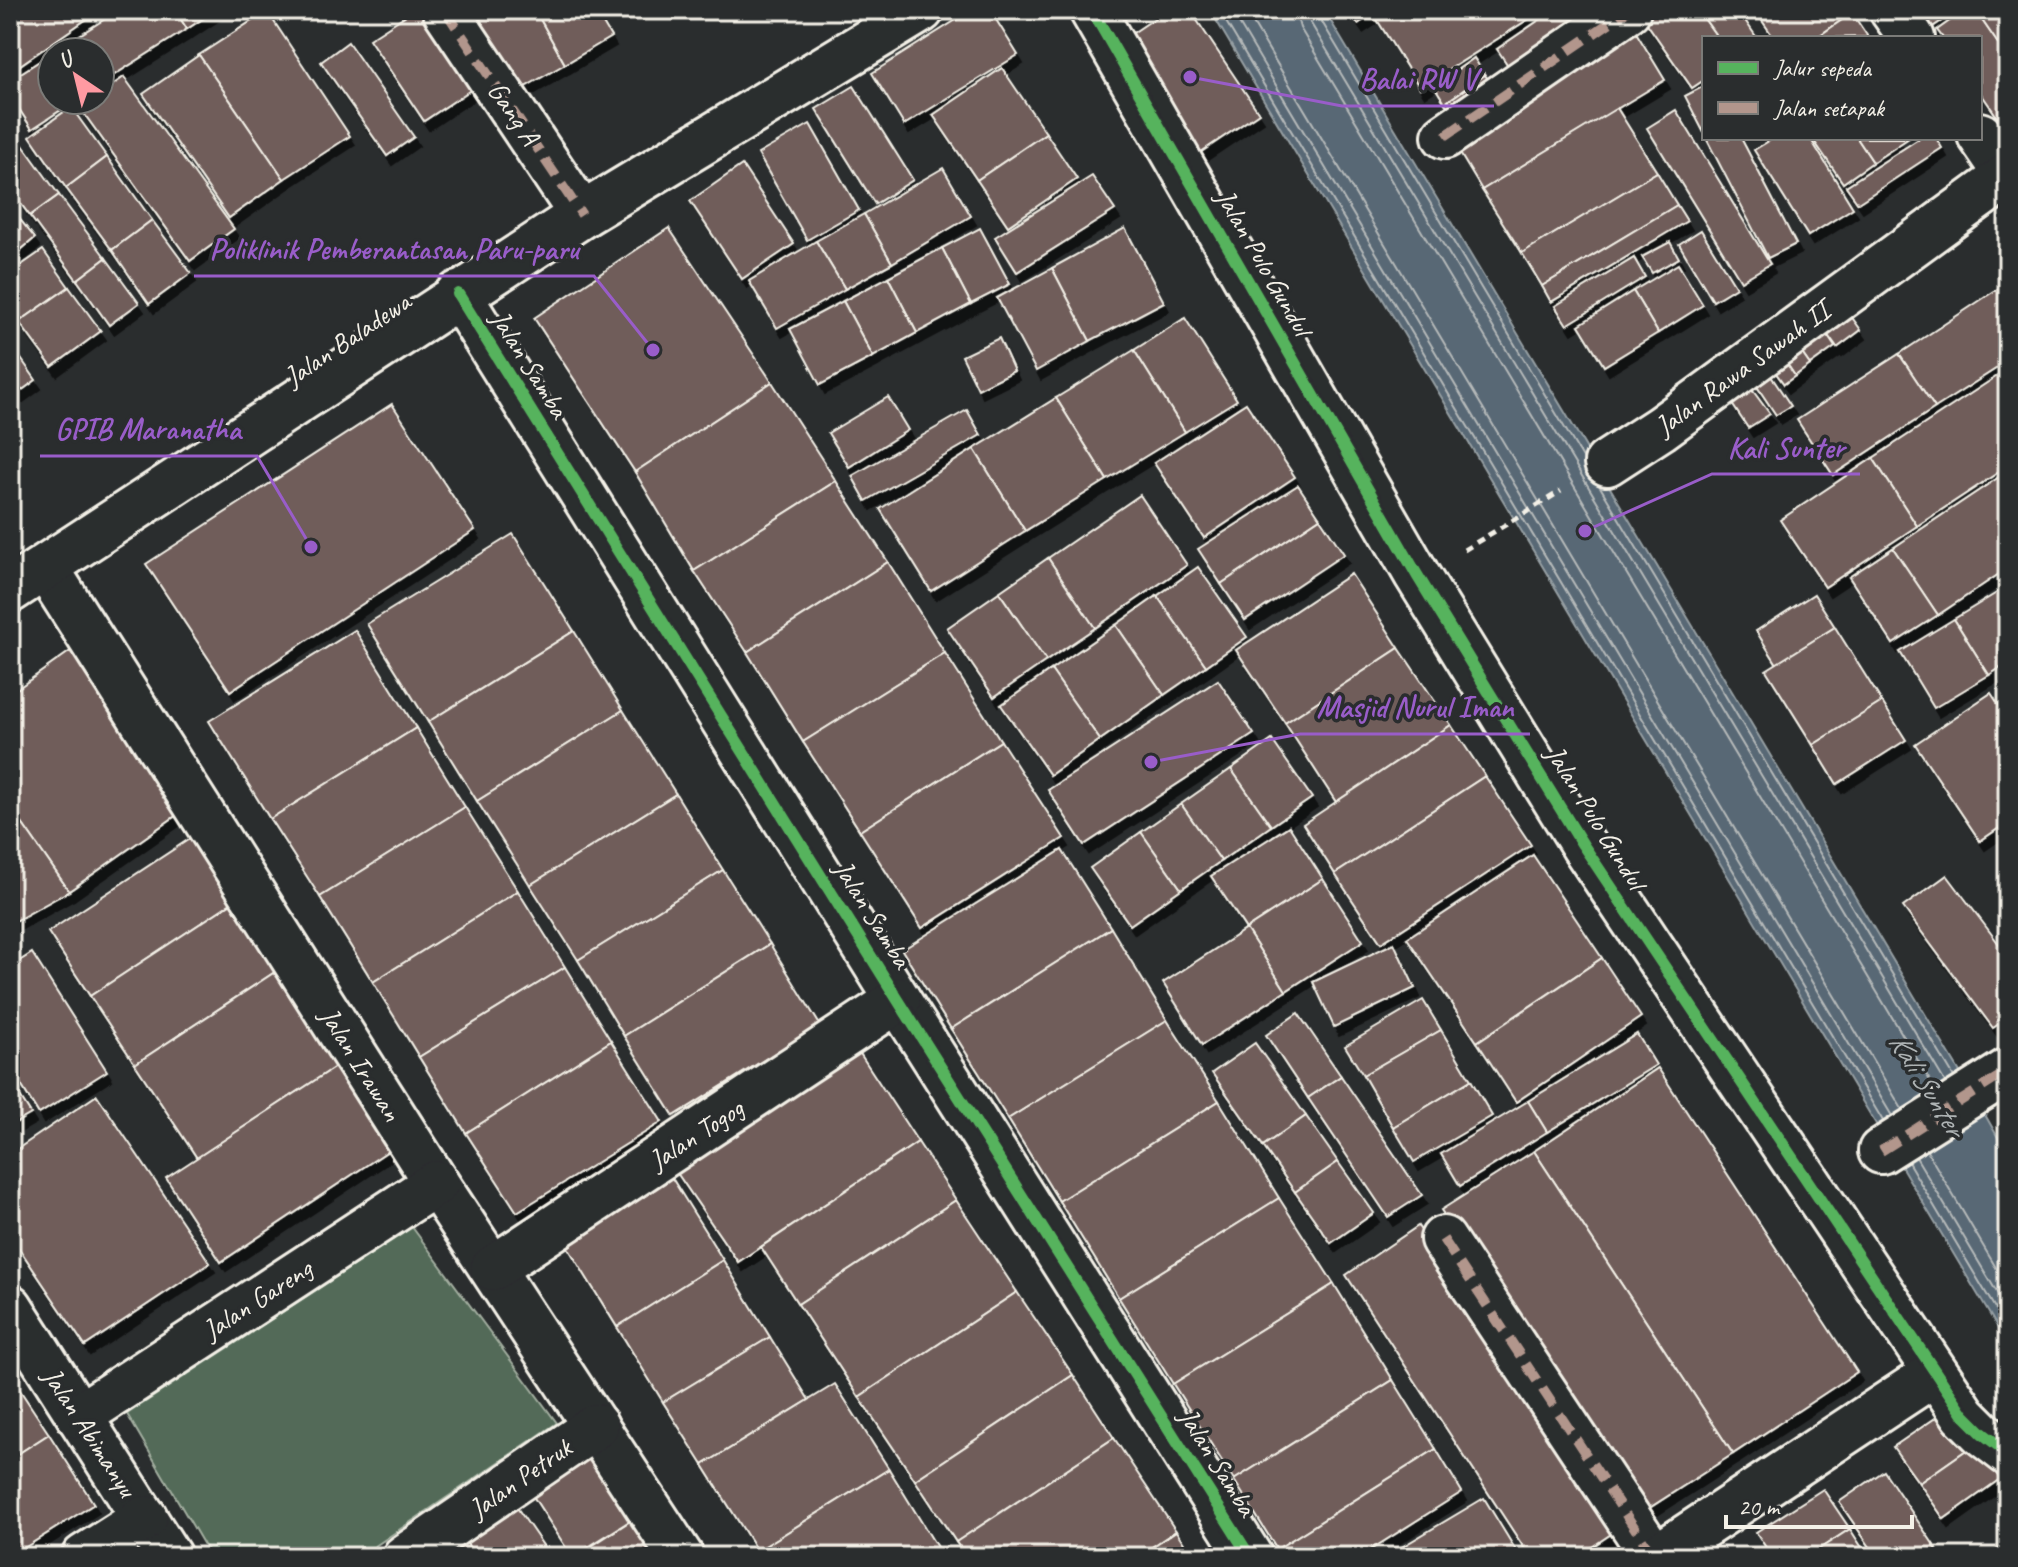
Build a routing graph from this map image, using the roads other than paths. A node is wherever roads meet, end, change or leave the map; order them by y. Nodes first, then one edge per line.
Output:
1 (445, 10) edge
2 (921, 10) edge
3 (1628, 10) edge
4 (1892, 10) edge
5 (1104, 15) edge
6 (1911, 36) edge
7 (1445, 136) dead end
8 (1982, 138) edge
9 (2008, 175) edge
10 (582, 215) junction
11 (458, 294) junction
12 (1607, 463) road end
13 (46, 568) junction
14 (10, 590) edge
15 (898, 1000) junction
16 (2000, 1077) edge
17 (1881, 1151) dead end
18 (436, 1183) junction
19 (1443, 1239) dead end
20 (493, 1268) junction
21 (10, 1307) edge
22 (1935, 1373) junction
23 (79, 1416) junction
24 (596, 1426) junction
25 (2008, 1453) edge
26 (145, 1518) junction
27 (84, 1557) edge
28 (169, 1557) edge
29 (405, 1557) edge
30 (681, 1557) edge
31 (1250, 1557) edge
32 (1655, 1557) edge

1 - 10 street, Gang A
2 - 10 street, Jalan Baladewa
3 - 7 street
4 - 6 street
5 - 22 street, Jalan Pulo Gundul
8 - 9 street
9 - 12 street, Jalan Rawa Sawah II
10 - 11 street, Jalan Baladewa
11 - 13 street, Jalan Baladewa
11 - 15 street, Jalan Samba
13 - 14 street, Jalan Baladewa
13 - 18 street, Jalan Irawan
15 - 20 street, Jalan Togog
15 - 31 street, Jalan Samba
16 - 17 street
18 - 20 street, Jalan Irawan
18 - 23 street, Jalan Gareng
19 - 32 street
20 - 24 street, Jalan Irawan
21 - 23 street, Jalan Abimanyu
22 - 25 street, Jalan Pulo Gundul
22 - 32 street
23 - 26 street, Jalan Abimanyu
24 - 29 street, Jalan Petruk
24 - 30 street, Jalan Irawan
26 - 27 street
26 - 28 street, Jalan Abimanyu

